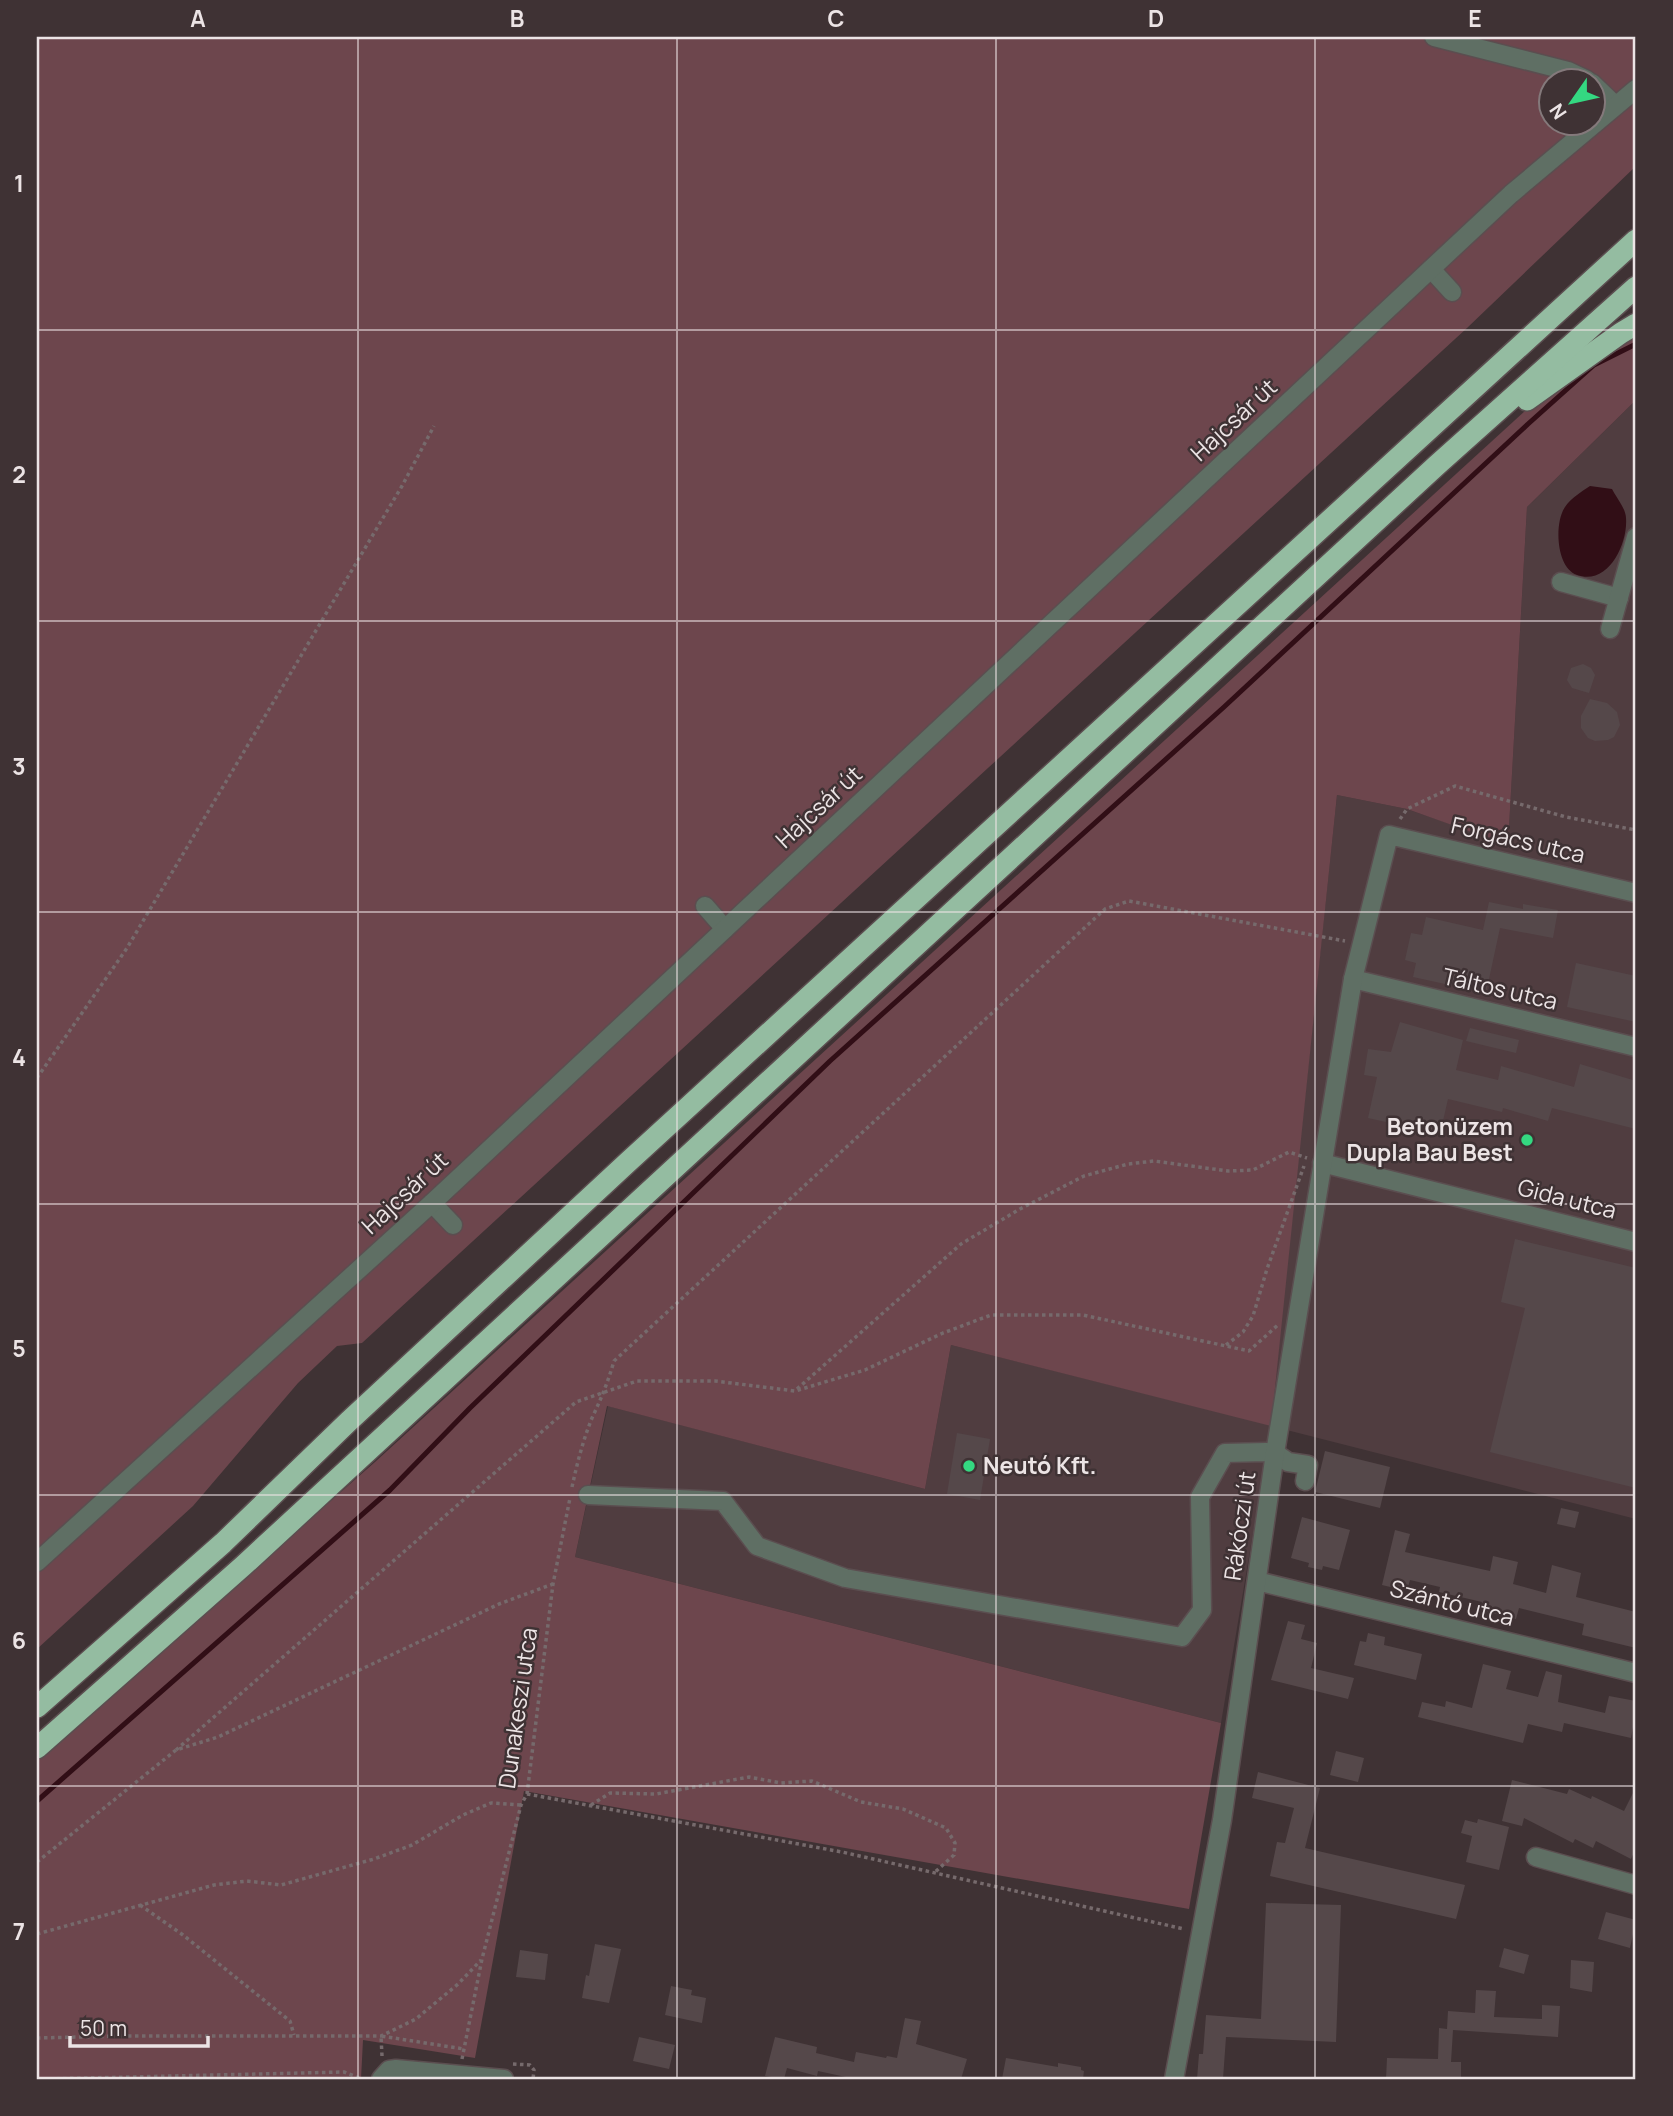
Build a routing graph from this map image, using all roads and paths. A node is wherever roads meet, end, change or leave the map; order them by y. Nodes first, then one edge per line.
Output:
1 (1434, 37) edge
2 (1548, 66) edge
3 (1636, 89) edge
4 (1606, 96) edge
5 (1615, 105) junction
6 (1636, 240) edge
7 (1431, 269) junction
8 (1636, 287) edge
9 (1452, 292) dead end
10 (1636, 324) edge
11 (434, 426) dead end
12 (1437, 465) junction
13 (1636, 537) edge
14 (1561, 582) dead end
15 (1619, 598) junction
16 (1609, 628) dead end
17 (1636, 830) edge
18 (1389, 835) junction
19 (1636, 893) edge
20 (705, 906) dead end
21 (725, 929) junction
22 (1362, 944) junction
23 (1353, 979) junction
24 (1636, 1047) edge
25 (37, 1078) edge
26 (1322, 1163) junction
27 (432, 1203) junction
28 (453, 1225) dead end
29 (1636, 1242) edge
30 (1298, 1306) junction
31 (1225, 1346) junction
32 (606, 1390) junction
33 (795, 1391) junction
34 (1275, 1453) junction
35 (1305, 1481) dead end
36 (588, 1495) dead end
37 (37, 1562) edge
38 (1257, 1581) junction
39 (553, 1584) junction
40 (1636, 1674) edge
41 (37, 1707) edge
42 (37, 1748) edge
43 (176, 1750) junction
44 (527, 1794) junction
45 (521, 1805) junction
46 (590, 1806) junction
47 (1536, 1857) dead end
48 (37, 1862) edge
49 (934, 1873) junction
50 (1636, 1885) edge
51 (141, 1905) junction
52 (37, 1934) edge
53 (1202, 1935) junction
54 (482, 1959) junction
55 (294, 2035) junction
56 (381, 2036) junction
57 (37, 2038) edge
58 (464, 2049) junction
59 (459, 2075) junction
60 (159, 2078) edge
61 (42, 2079) edge
62 (362, 2079) edge
63 (381, 2079) edge
64 (504, 2079) edge
65 (1174, 2079) edge

1 - 2 street
3 - 5 street, Hajcsár út
4 - 5 street
5 - 7 street, Hajcsár út
6 - 41 highway
7 - 9 street
7 - 21 street, Hajcsár út
8 - 12 highway
10 - 12 highway
11 - 25 path
12 - 42 highway
13 - 15 street
14 - 15 street
15 - 16 street
17 - 18 path
18 - 19 street, Forgács utca
18 - 22 street, Rákóczi út
20 - 21 street
21 - 27 street, Hajcsár út
22 - 23 street, Rákóczi út
22 - 32 path, Dunakeszi utca
23 - 24 street, Táltos utca
23 - 26 street, Rákóczi út
26 - 29 street, Gida utca
26 - 30 street, Rákóczi út
27 - 28 street
27 - 37 street, Hajcsár út
30 - 31 path
30 - 34 street, Rákóczi út
31 - 33 path
31 - 33 path
32 - 33 path
32 - 39 path, Dunakeszi utca
32 - 43 path
34 - 35 street
34 - 36 street
34 - 38 street, Rákóczi út
38 - 40 street, Szántó utca
38 - 53 street, Rákóczi út
39 - 43 path
39 - 44 path, Dunakeszi utca
43 - 48 path
44 - 45 path, Dunakeszi utca
44 - 46 path
45 - 51 path
45 - 54 path, Dunakeszi utca
46 - 49 path
46 - 49 path
47 - 50 street
49 - 53 path
51 - 52 path
51 - 55 path
53 - 65 street, Rákóczi út
54 - 56 path
54 - 58 path, Dunakeszi utca
55 - 56 path
55 - 57 path
56 - 58 path
58 - 59 path, Dunakeszi utca
59 - 63 street
59 - 64 street
60 - 61 path
60 - 62 path

